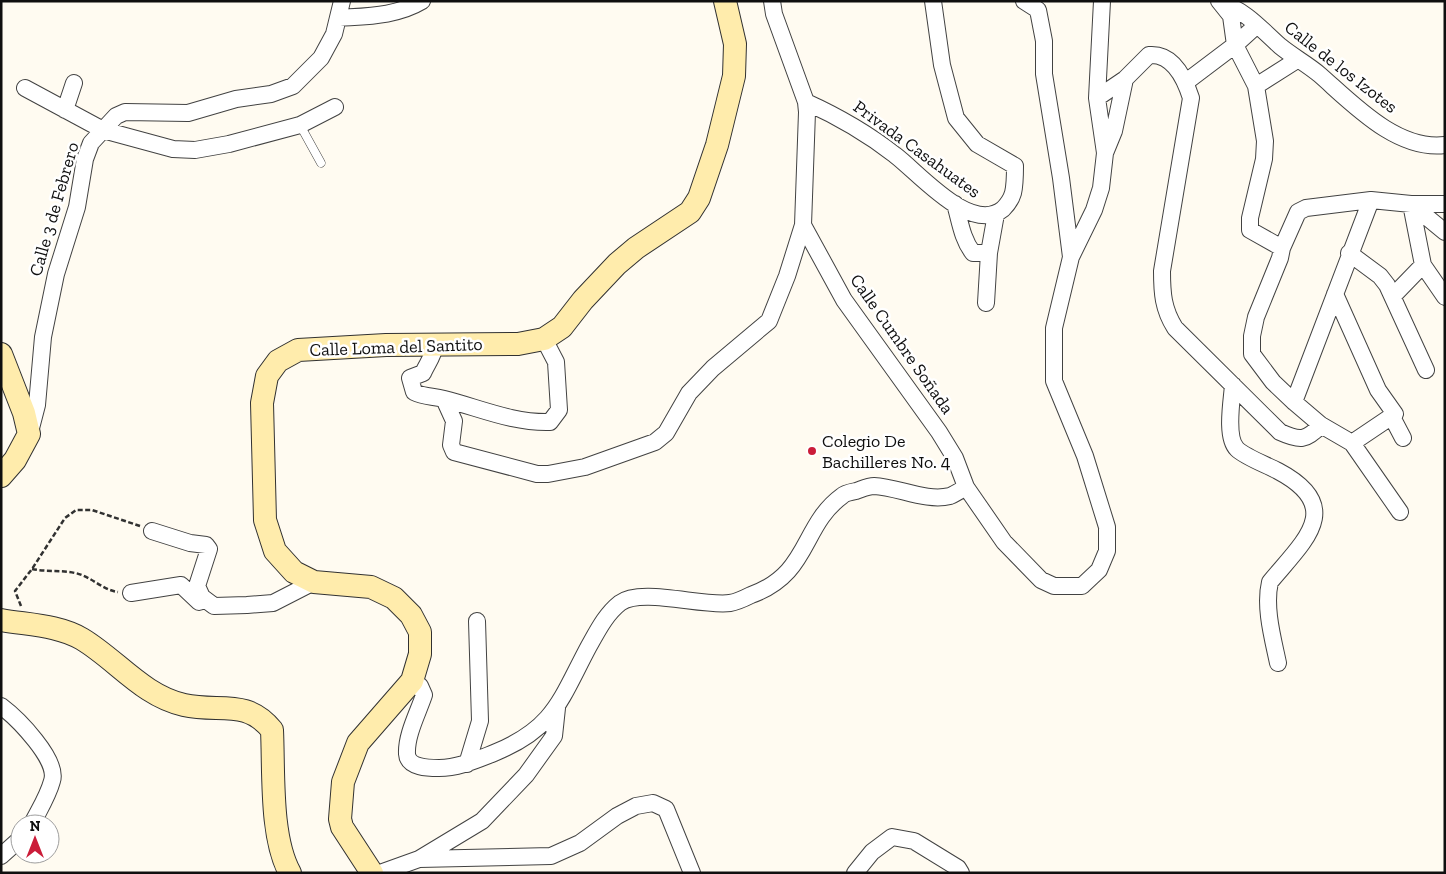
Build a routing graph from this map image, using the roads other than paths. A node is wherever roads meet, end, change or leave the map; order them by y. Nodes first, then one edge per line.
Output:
1 (422, 1) edge
2 (725, 1) edge
3 (772, 1) edge
4 (933, 1) edge
5 (1024, 1) edge
6 (1102, 1) edge
7 (1220, 2) edge
8 (341, 9) edge
9 (1257, 25) junction
10 (1235, 45) junction
11 (1297, 60) junction
12 (1125, 79) junction
13 (1186, 82) junction
14 (74, 83) dead end
15 (1256, 86) junction
16 (25, 88) dead end
17 (1097, 98) junction
18 (806, 102) junction
19 (335, 107) dead end
20 (65, 110) junction
21 (300, 125) junction
22 (102, 130) junction
23 (1445, 145) edge
24 (1105, 153) junction
25 (321, 163) dead end
26 (1372, 200) junction
27 (955, 204) junction
28 (1411, 204) junction
29 (1445, 204) edge
30 (996, 214) junction
31 (803, 225) junction
32 (1445, 232) edge
33 (1282, 248) junction
34 (989, 253) junction
35 (1349, 253) junction
36 (1071, 257) junction
37 (1423, 265) junction
38 (1335, 294) junction
39 (1393, 296) junction
40 (1445, 298) edge
41 (986, 303) dead end
42 (544, 338) junction
43 (435, 345) junction
44 (1, 354) edge
45 (1426, 370) dead end
46 (1233, 385) junction
47 (444, 399) junction
48 (1294, 402) junction
49 (1394, 415) junction
50 (1321, 425) junction
51 (29, 434) junction
52 (1402, 438) dead end
53 (1352, 443) junction
54 (1, 476) edge
55 (966, 487) junction
56 (1400, 512) dead end
57 (152, 531) road end
58 (314, 582) junction
59 (132, 593) road end
60 (202, 597) junction
61 (1, 620) edge
62 (477, 621) dead end
63 (1278, 663) dead end
64 (412, 681) junction
65 (1, 706) edge
66 (557, 708) junction
67 (467, 764) junction
68 (37, 814) edge
69 (419, 859) junction
70 (290, 873) edge
71 (372, 873) edge
72 (380, 873) edge
73 (692, 873) edge
74 (855, 873) edge
75 (960, 873) edge

1 - 8 street, Calle 3 de Febrero
2 - 42 main road, Calle Loma del Santito
3 - 18 street
4 - 30 street, Privada Casahuates
5 - 36 street
6 - 17 street
7 - 9 street, Calle de los Izotes
7 - 10 street
8 - 22 street, Calle 3 de Febrero
9 - 10 street
9 - 11 street, Calle de los Izotes
10 - 13 street
10 - 15 street
11 - 15 street
11 - 23 street, Calle de los Izotes
12 - 13 street
12 - 17 street
12 - 24 street
13 - 46 street
14 - 20 street
15 - 33 street
16 - 20 street
17 - 24 street
18 - 27 street, Privada Casahuates
18 - 31 street
19 - 21 street
20 - 22 street
21 - 22 street
21 - 25 lane
22 - 51 street, Calle 3 de Febrero
24 - 36 street
26 - 28 street
26 - 33 street
26 - 35 street
27 - 30 street, Privada Casahuates
27 - 34 street
28 - 29 street
28 - 32 street
28 - 37 street
30 - 34 street
31 - 47 street
31 - 55 street, Calle Cumbre Soñada
33 - 48 street
34 - 41 street
35 - 38 street
35 - 39 street
36 - 55 street, Calle Cumbre Soñada
37 - 39 street
37 - 40 street
38 - 48 street
38 - 49 street
39 - 45 street
42 - 43 main road, Calle Loma del Santito
42 - 47 street
43 - 47 street
43 - 58 main road, Calle Loma del Santito
44 - 51 main road
46 - 50 street
46 - 63 street
48 - 50 street
49 - 52 street
49 - 53 street
50 - 53 street
51 - 54 main road
53 - 56 street
55 - 66 street
57 - 60 street
58 - 60 street
58 - 64 main road, Calle Loma del Santito
59 - 60 street
61 - 70 main road
62 - 67 street
64 - 67 street
64 - 71 main road, Calle Loma del Santito
65 - 68 street
66 - 67 street
66 - 69 street
69 - 72 street
69 - 73 street
74 - 75 street

